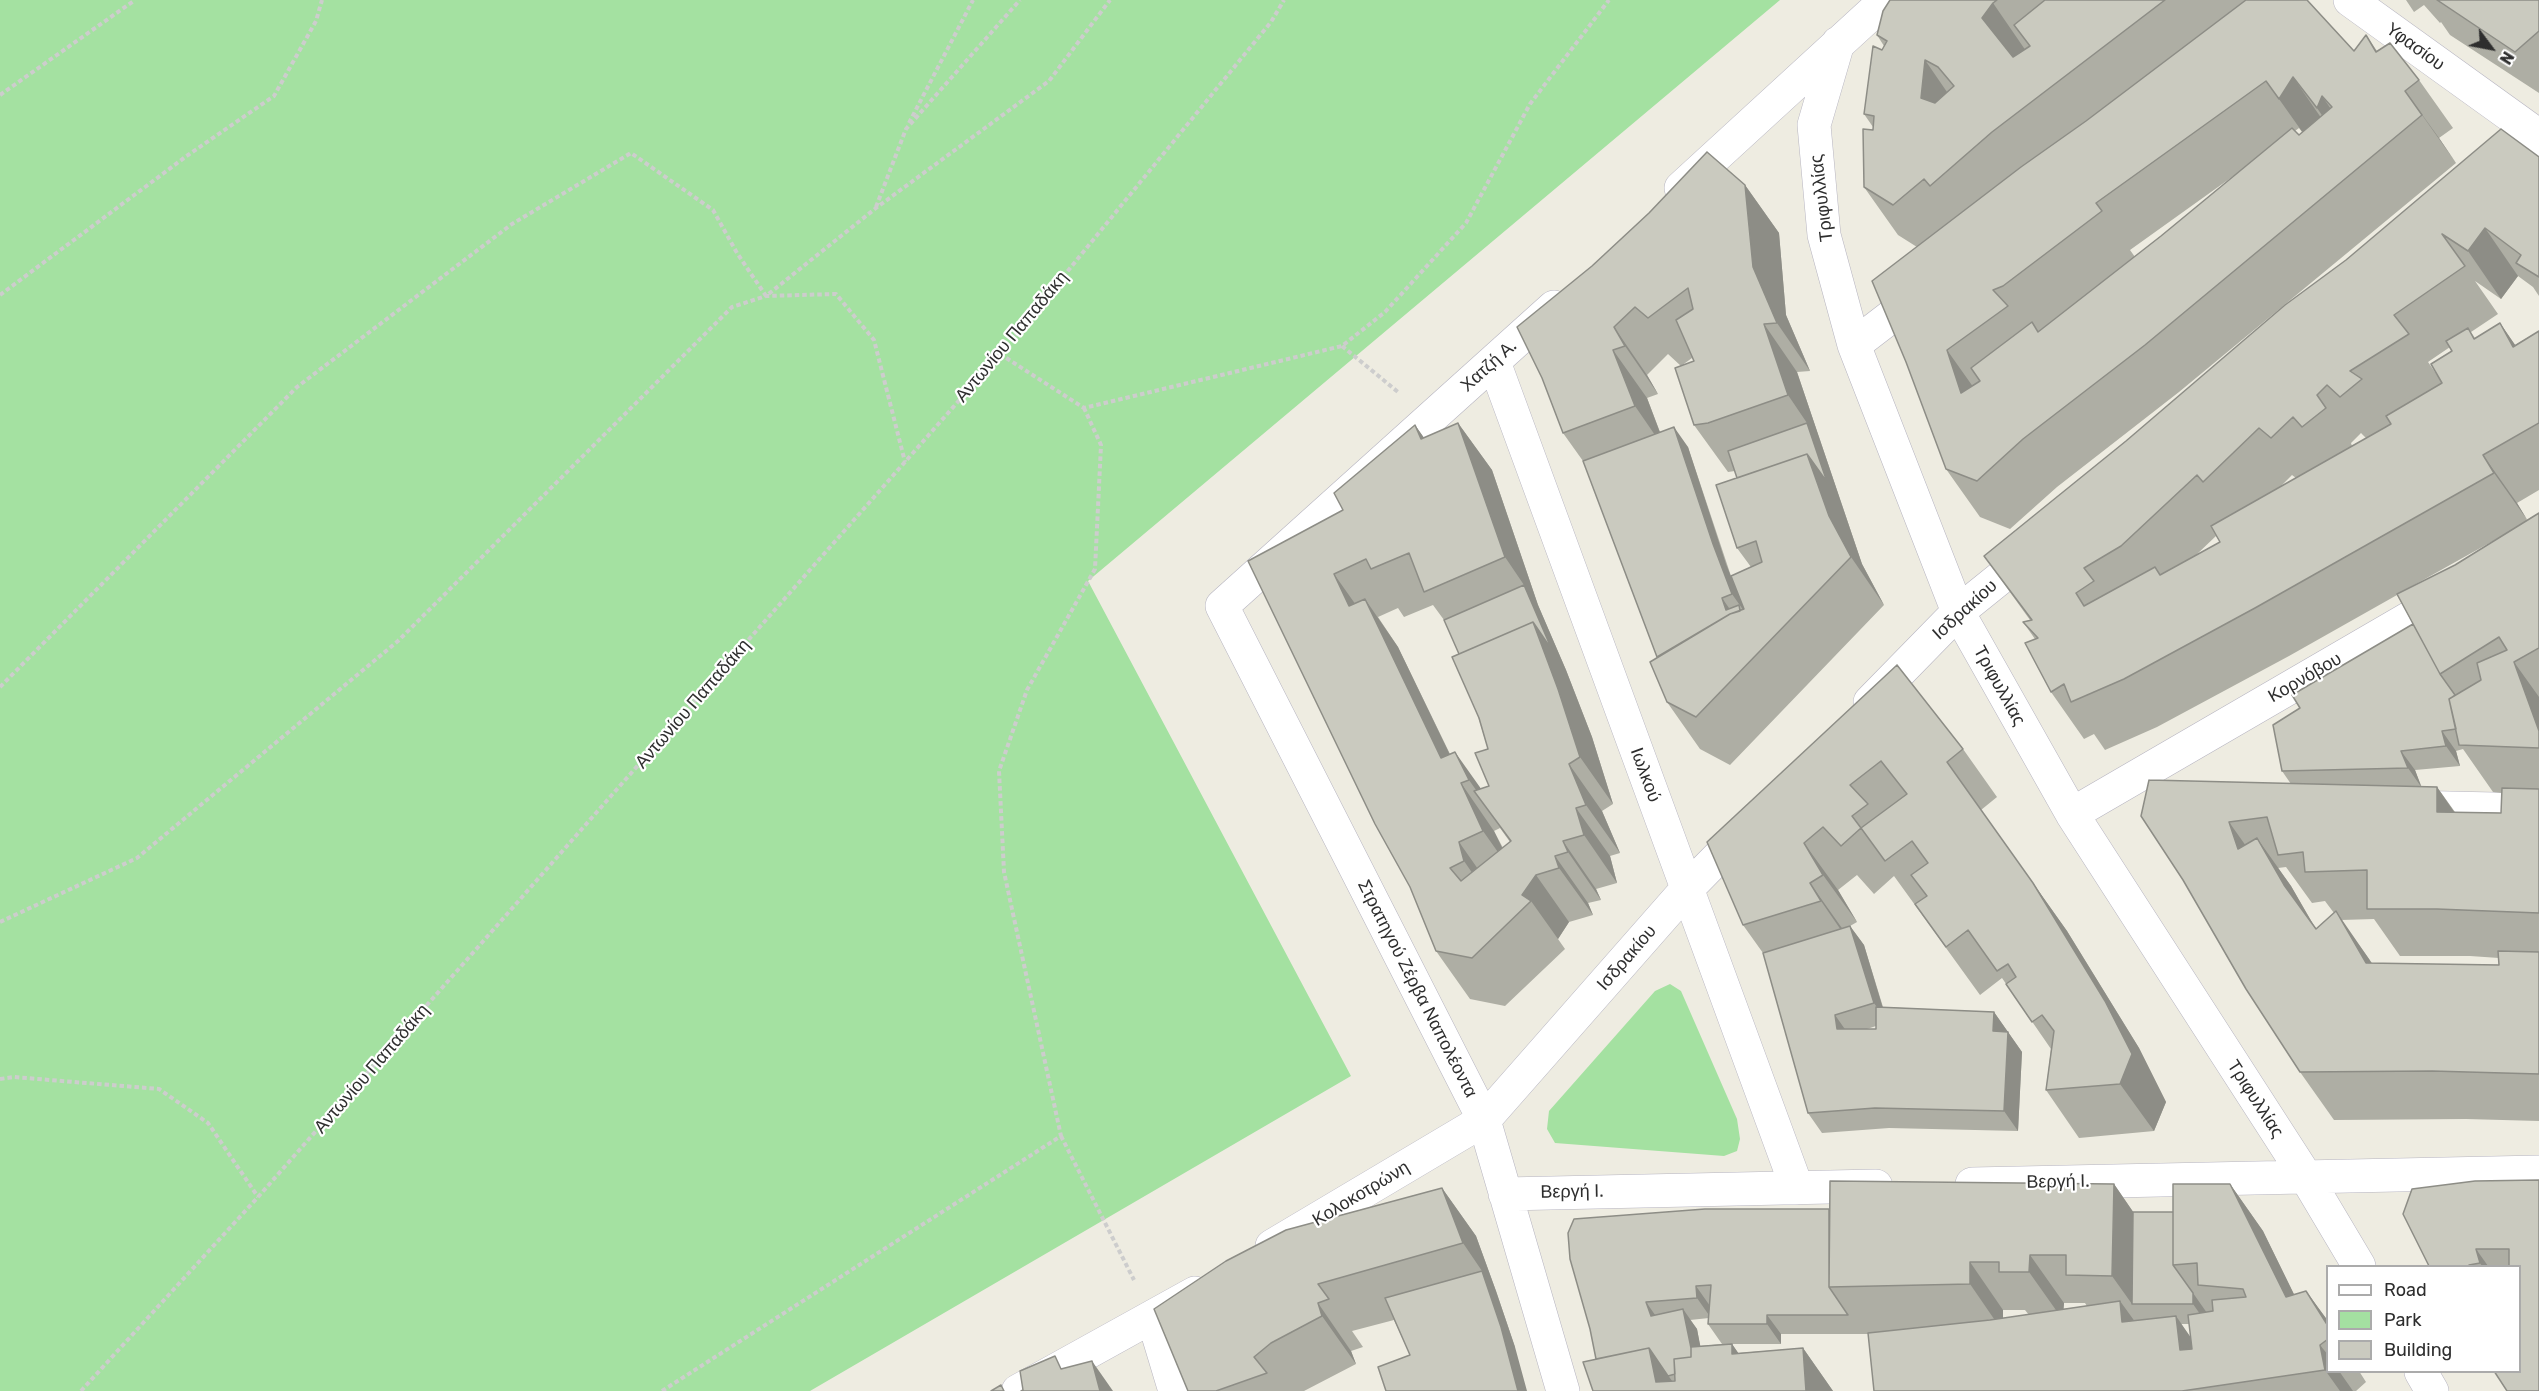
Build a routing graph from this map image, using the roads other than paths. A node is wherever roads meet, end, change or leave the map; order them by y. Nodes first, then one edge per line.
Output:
1 (1886, 0) edge
2 (2350, 0) edge
3 (1839, 41) junction
4 (2539, 136) edge
5 (2539, 145) edge
6 (2475, 197) edge
7 (1658, 210) edge
8 (1947, 273) edge
9 (1572, 290) edge
10 (1854, 345) junction
11 (1494, 362) junction
12 (2060, 531) edge
13 (2477, 579) edge
14 (1222, 606) joint
15 (1958, 612) junction
16 (1851, 721) edge
17 (2156, 801) edge
18 (1769, 805) edge
19 (2371, 806) edge
20 (2084, 807) junction
21 (2539, 810) edge
22 (1687, 889) junction
23 (1484, 1120) junction
24 (2539, 1172) edge
25 (2306, 1177) junction
26 (1903, 1185) edge
27 (1939, 1185) edge
28 (1797, 1188) junction
29 (1506, 1194) junction
30 (2358, 1265) edge
31 (1153, 1318) junction
32 (2422, 1373) edge
33 (1018, 1391) edge
34 (1175, 1391) edge
35 (1563, 1391) edge
36 (2432, 1391) edge

1 - 3 street
2 - 4 street, Υφασίου
3 - 7 street
3 - 10 street, Τριφυλλίας
5 - 6 street
8 - 10 street
9 - 11 street, Χατζή Α.
10 - 15 street, Τριφυλλίας
11 - 14 street, Χατζή Α.
11 - 22 street, Ιωλκού
12 - 15 street, Ισδρακίου
13 - 20 street, Κορνόβου
14 - 23 street, Στρατηγού Ζέρβα Ναπολέοντα
15 - 16 street, Ισδρακίου
15 - 20 street, Τριφυλλίας
17 - 20 street
18 - 22 street, Ισδρακίου
19 - 21 street
20 - 25 street, Τριφυλλίας
22 - 23 street, Ισδρακίου
22 - 28 street, Ιωλκού
23 - 29 street, Στρατηγού Ζέρβα Ναπολέοντα
23 - 31 street, Κολοκοτρώνη
24 - 25 street, Βεργή Ι.
25 - 27 street, Βεργή Ι.
25 - 30 street, Τριφυλλίας
26 - 28 street, Βεργή Ι.
28 - 29 street, Βεργή Ι.
29 - 35 street, Στρατηγού Ζέρβα Ναπολέοντα
31 - 33 street, Κολοκοτρώνη
31 - 34 street
32 - 36 street

